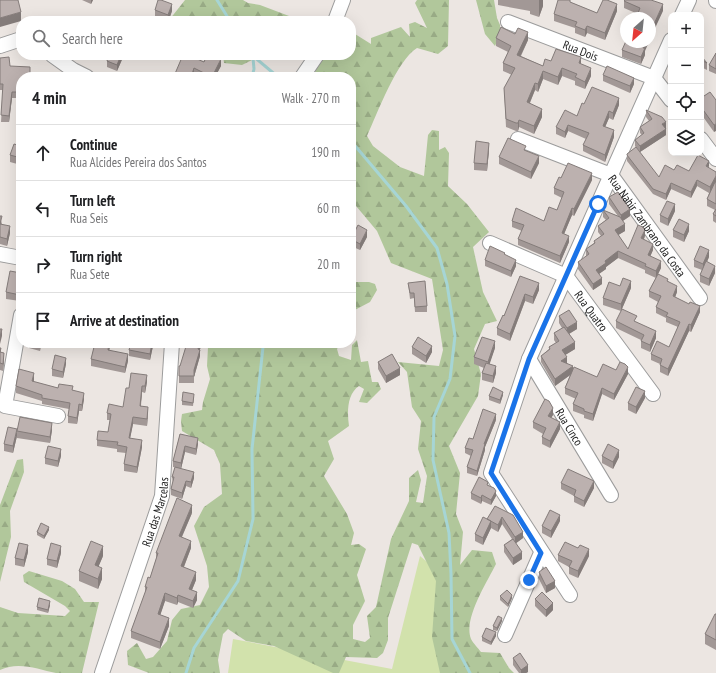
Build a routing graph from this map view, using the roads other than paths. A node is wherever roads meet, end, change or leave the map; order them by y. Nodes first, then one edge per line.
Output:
1 (343, 0) edge
2 (689, 0) edge
3 (683, 12) edge
4 (337, 16) edge
5 (508, 22) dead end
6 (16, 41) edge
7 (0, 46) edge
8 (668, 47) edge
9 (59, 60) edge
10 (314, 60) edge
11 (77, 72) edge
12 (305, 72) edge
13 (654, 78) junction
14 (668, 96) edge
15 (518, 139) dead end
16 (704, 143) edge
17 (716, 159) edge
18 (611, 175) junction
19 (490, 243) dead end
20 (0, 254) edge
21 (16, 257) edge
22 (566, 276) junction
23 (700, 298) dead end
24 (16, 343) edge
25 (172, 348) edge
26 (529, 359) junction
27 (652, 394) dead end
28 (58, 416) dead end
29 (611, 494) dead end
30 (541, 553) junction
31 (570, 595) dead end
32 (506, 635) dead end
33 (102, 673) edge

1 - 4 street
2 - 3 street
5 - 13 street, Rua Dois
6 - 7 street
8 - 13 street
9 - 11 street
10 - 12 street
13 - 14 street
13 - 18 street
15 - 18 street, Rua Nahir Zambrano da Costa
16 - 17 street
18 - 22 street
18 - 23 street, Rua Nahir Zambrano da Costa
19 - 22 street
20 - 21 street
22 - 26 street
22 - 27 street, Rua Quatro
24 - 28 street
25 - 33 street, Rua das Marcelas
26 - 29 street, Rua Cinco
26 - 30 street
30 - 31 street
30 - 32 street

